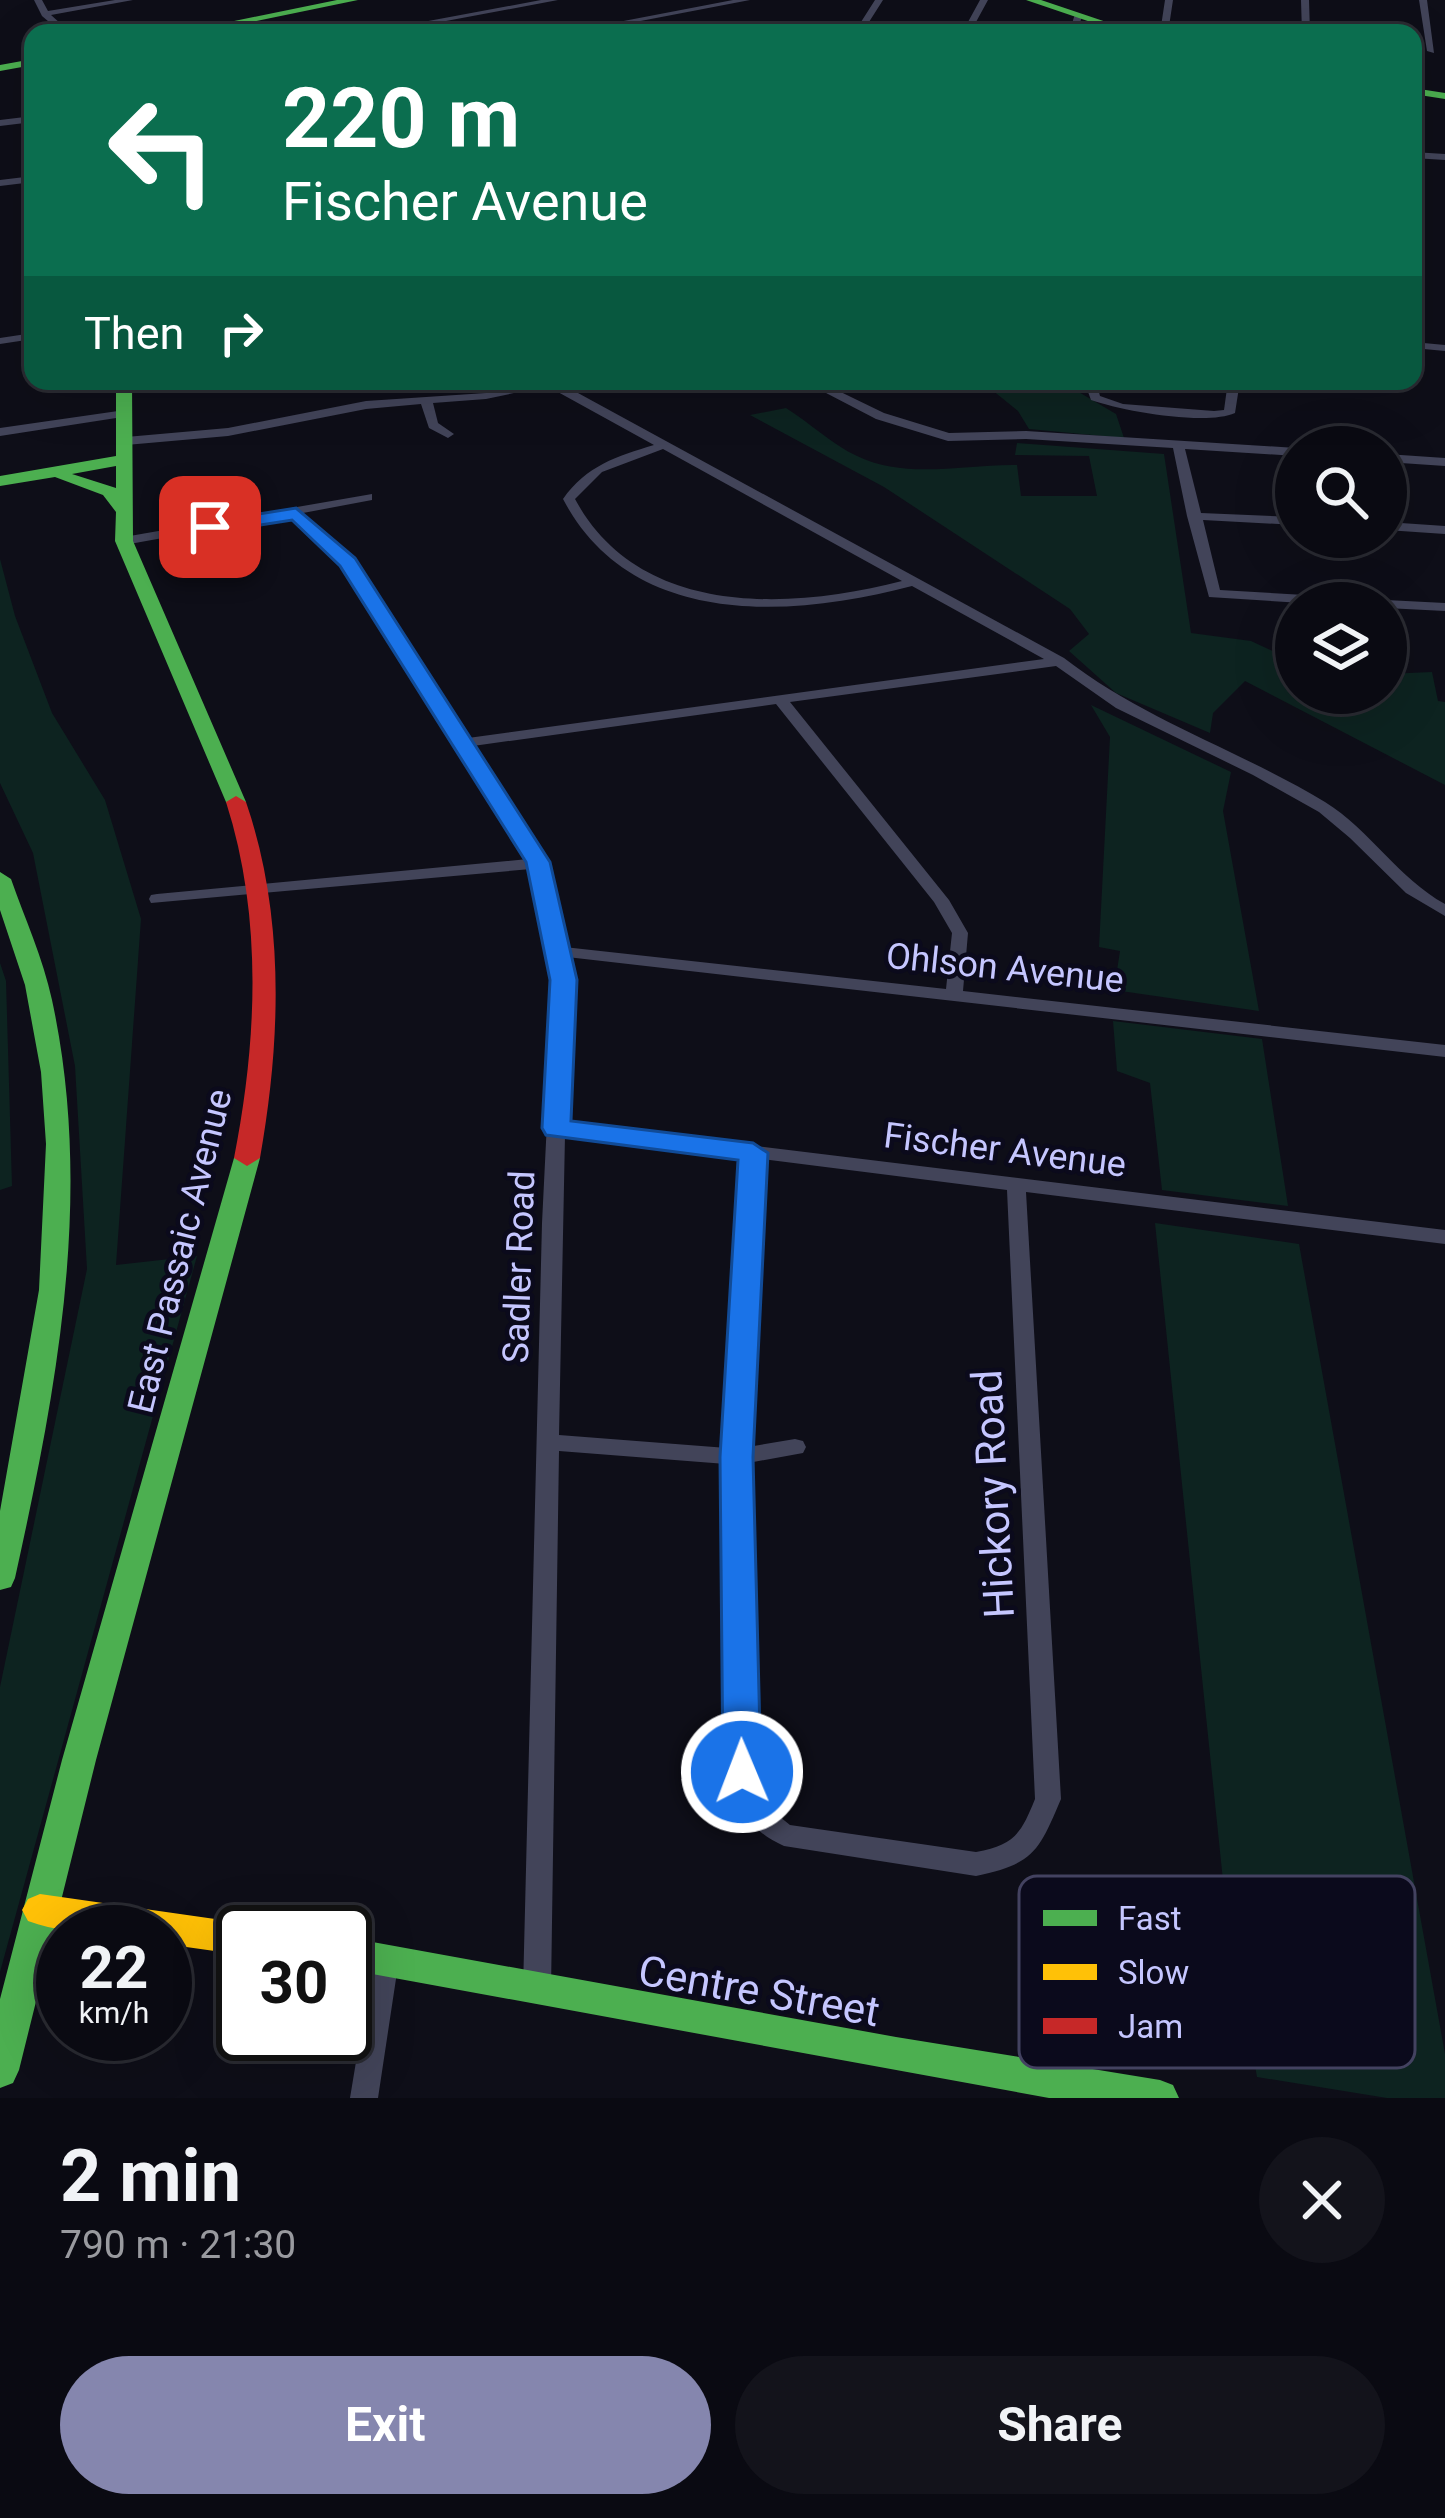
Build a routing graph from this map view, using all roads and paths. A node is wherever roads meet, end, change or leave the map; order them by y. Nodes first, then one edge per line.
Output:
1 (38, 0) edge
2 (129, 0) edge
3 (353, 0) edge
4 (554, 0) edge
5 (746, 0) edge
6 (1031, 0) edge
7 (1423, 0) edge
8 (45, 14) junction
9 (57, 24) edge
10 (228, 24) edge
11 (419, 24) edge
12 (615, 24) edge
13 (1074, 24) edge
14 (1428, 38) junction
15 (1445, 39) edge
16 (1431, 51) dead end
17 (124, 390) edge
18 (511, 390) edge
19 (564, 390) edge
20 (827, 390) edge
21 (1093, 390) edge
22 (1233, 390) edge
23 (426, 401) junction
24 (125, 414) junction
25 (0, 432) edge
26 (448, 434) dead end
27 (1178, 444) junction
28 (662, 446) junction
29 (124, 450) junction
30 (1275, 451) edge
31 (1407, 459) edge
32 (1445, 462) edge
33 (49, 474) junction
34 (0, 482) edge
35 (368, 497) dead end
36 (123, 510) junction
37 (296, 513) junction
38 (1192, 516) junction
39 (1275, 520) edge
40 (1407, 527) edge
41 (1445, 530) edge
42 (124, 542) junction
43 (913, 582) junction
44 (1275, 597) edge
45 (1407, 605) edge
46 (1445, 607) edge
47 (1059, 661) junction
48 (780, 700) junction
49 (461, 743) junction
50 (538, 862) junction
51 (0, 879) edge
52 (258, 890) junction
53 (158, 898) dead end
54 (1445, 910) edge
55 (558, 951) junction
56 (954, 995) junction
57 (1445, 1051) edge
58 (556, 1128) junction
59 (753, 1153) junction
60 (1016, 1184) junction
61 (1445, 1237) edge
62 (547, 1442) junction
63 (795, 1447) dead end
64 (737, 1457) junction
65 (0, 1578) edge
66 (41, 1905) edge
67 (36, 1926) edge
68 (372, 1957) edge
69 (386, 1959) junction
70 (537, 1990) junction
71 (0, 2070) edge
72 (364, 2098) edge
73 (1160, 2098) edge

1 - 8 street
2 - 8 street
3 - 10 main road
4 - 11 street
5 - 12 street
6 - 13 main road
7 - 14 street
8 - 9 street
14 - 15 street
14 - 16 street
17 - 24 main road, East Passaic Avenue
18 - 23 street
19 - 28 street
20 - 27 street
21 - 22 street
23 - 26 street
23 - 29 street
24 - 25 street
24 - 29 main road, East Passaic Avenue
27 - 30 street
27 - 38 street
28 - 43 street
28 - 43 street
29 - 33 main road
29 - 36 main road, East Passaic Avenue
31 - 32 street
33 - 34 main road
33 - 36 main road
35 - 37 street
36 - 42 main road, East Passaic Avenue
37 - 42 street
37 - 49 street, Sadler Road
38 - 39 street
38 - 44 street
40 - 41 street
42 - 52 main road, East Passaic Avenue
43 - 47 street
45 - 46 street
47 - 48 street
47 - 54 street
48 - 49 street
48 - 56 street
49 - 50 street, Sadler Road
50 - 52 street
50 - 55 street, Sadler Road
51 - 65 main road
52 - 53 street
52 - 66 main road, East Passaic Avenue
55 - 56 street, Ohlson Avenue
55 - 58 street, Sadler Road
56 - 57 street, Ohlson Avenue
58 - 59 street, Fischer Avenue
58 - 62 street, Sadler Road
59 - 60 street, Fischer Avenue
59 - 64 street
60 - 61 street, Fischer Avenue
60 - 64 street, Hickory Road
62 - 64 street
62 - 70 street, Sadler Road
63 - 64 street
67 - 71 main road, East Passaic Avenue
68 - 69 main road, Centre Street
69 - 70 main road, Centre Street
69 - 72 street
70 - 73 main road, Centre Street

